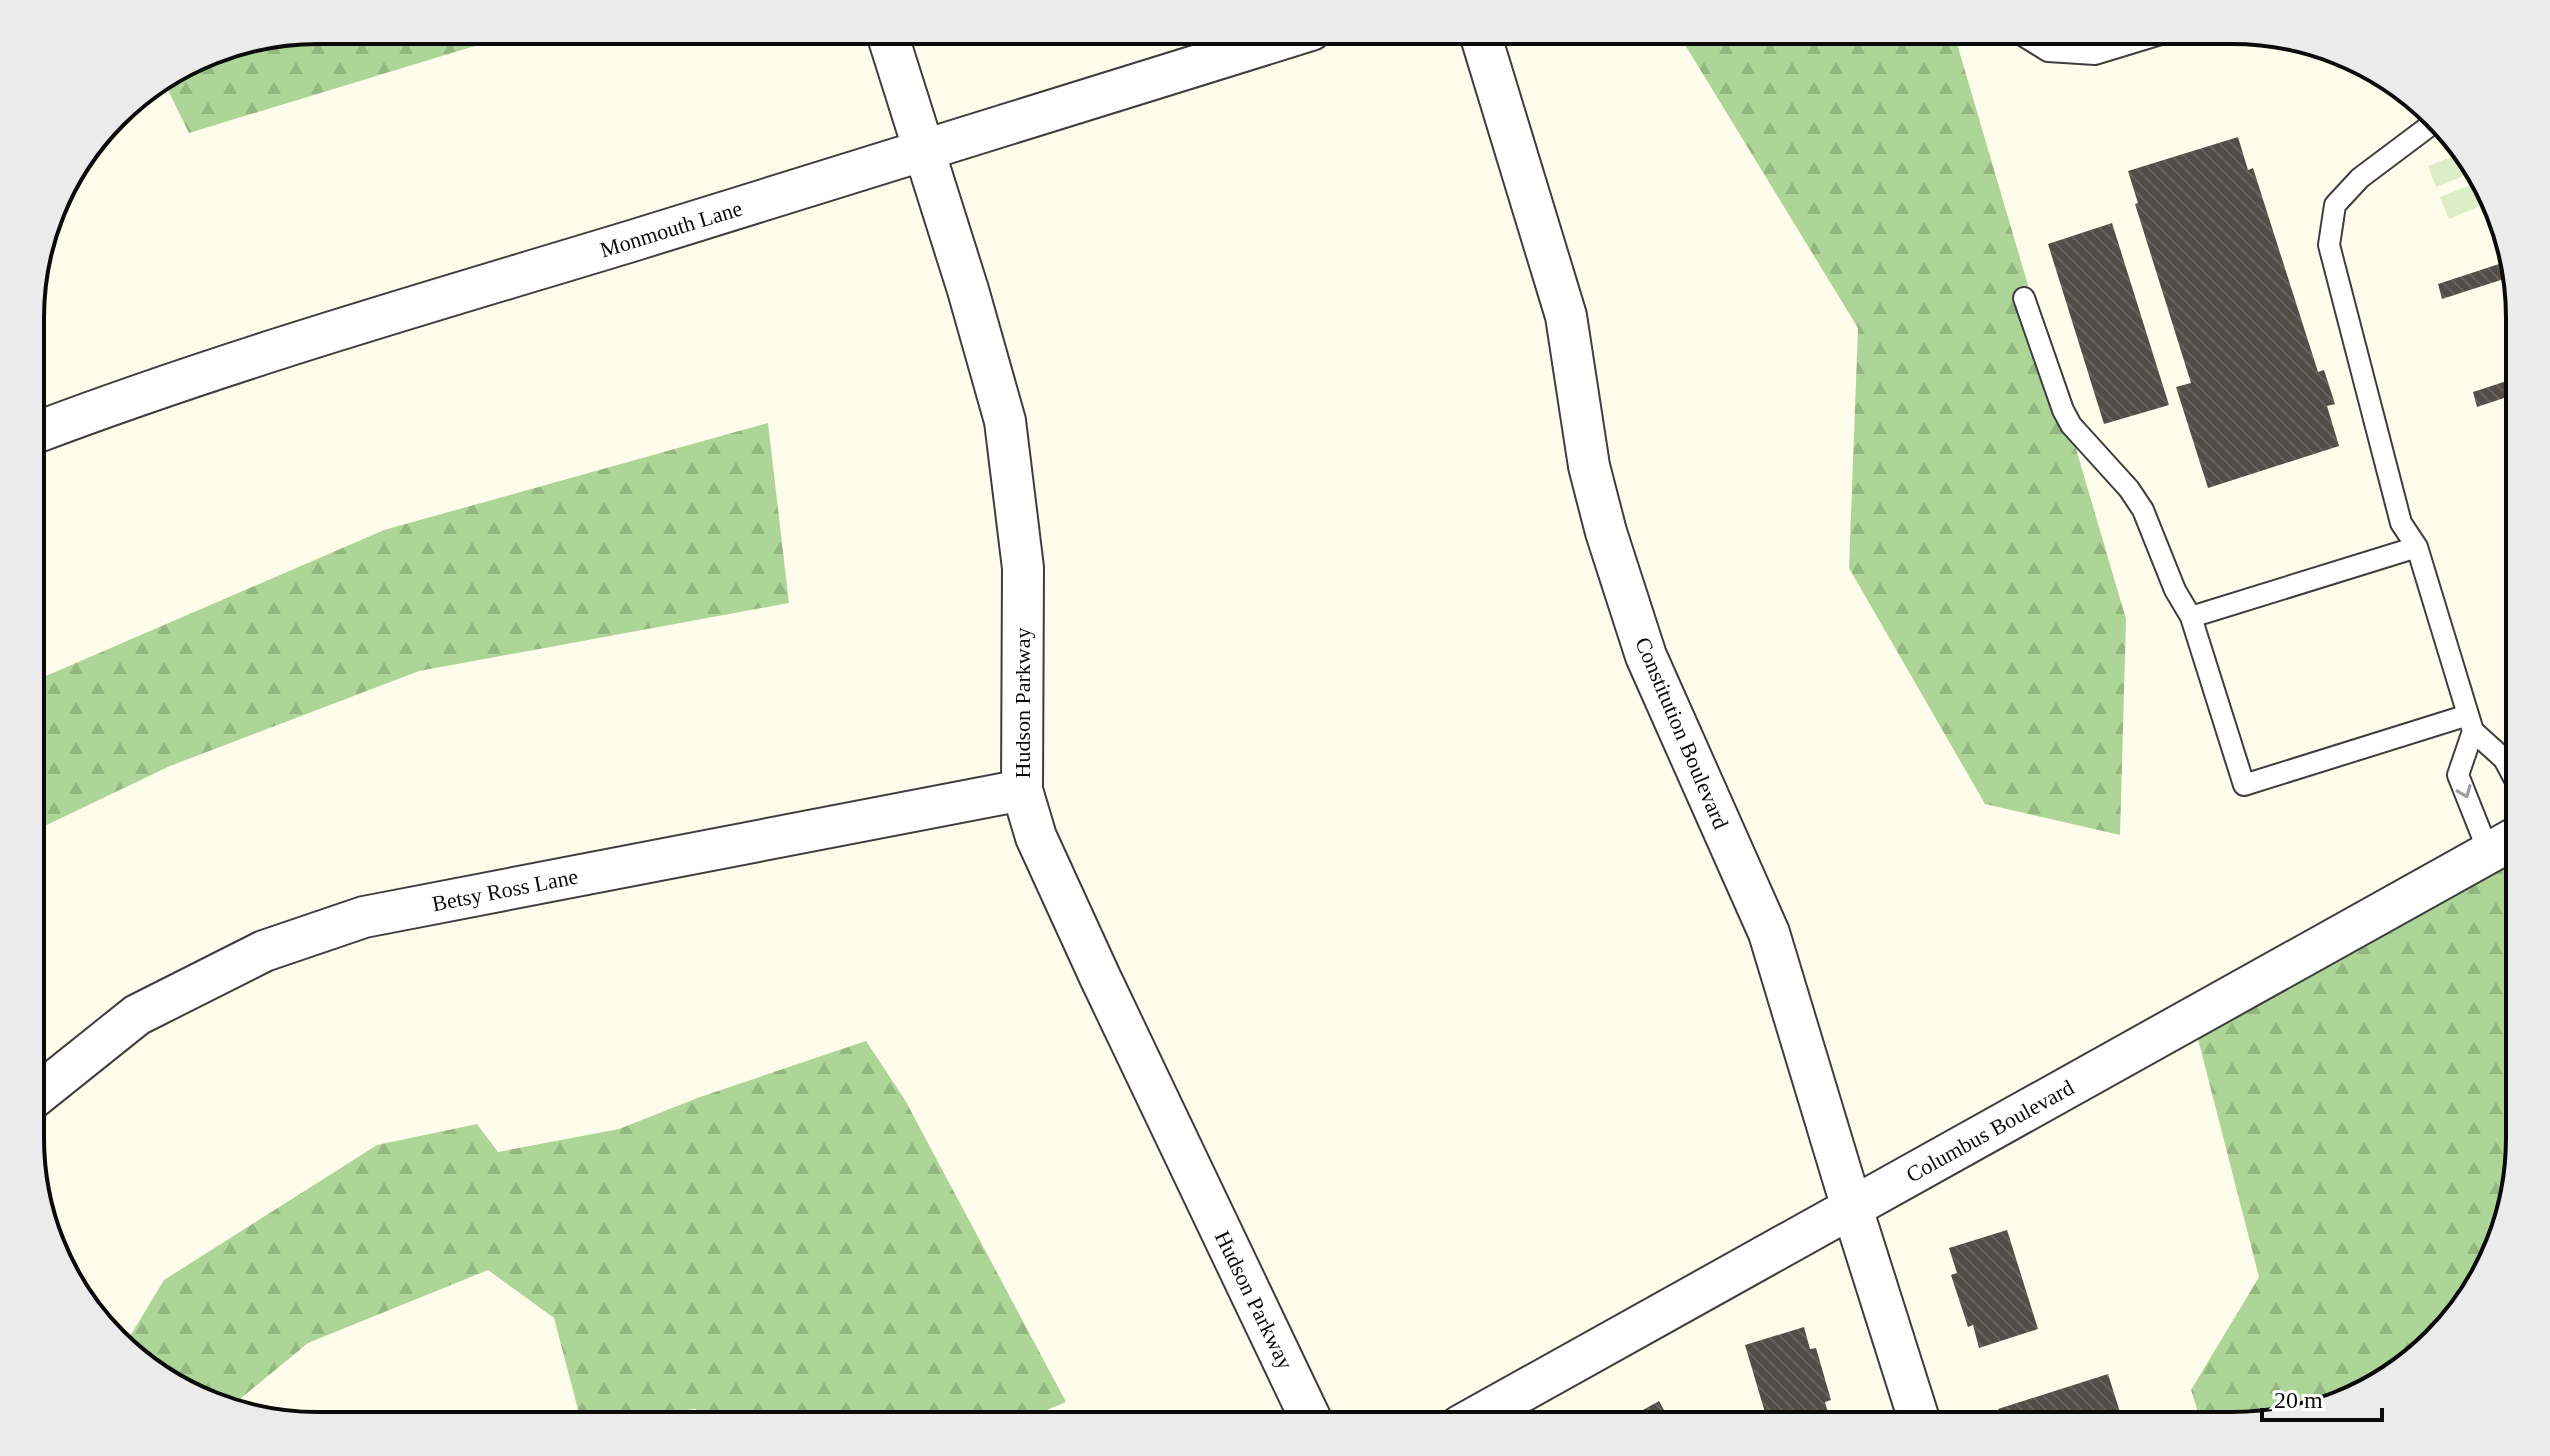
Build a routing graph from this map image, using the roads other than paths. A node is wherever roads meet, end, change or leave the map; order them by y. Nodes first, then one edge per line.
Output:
1 (1483, 44) edge
2 (2037, 44) edge
3 (2128, 44) edge
4 (891, 45) edge
5 (1265, 45) edge
6 (2428, 127) edge
7 (924, 153) junction
8 (2024, 298) dead end
9 (44, 430) edge
10 (2417, 547) junction
11 (2191, 617) junction
12 (2470, 723) junction
13 (2505, 761) edge
14 (1022, 790) junction
15 (2504, 844) edge
16 (44, 1089) edge
17 (1852, 1208) junction
18 (1307, 1411) edge
19 (1486, 1411) edge
20 (1916, 1411) edge

1 - 17 street, Constitution Boulevard
2 - 3 lane
4 - 7 street, Hudson Parkway
5 - 7 street, Monmouth Lane
6 - 10 lane
7 - 9 street, Monmouth Lane
7 - 14 street, Hudson Parkway
8 - 11 lane
10 - 11 lane
10 - 12 lane
11 - 12 lane
12 - 13 lane
12 -> 15 lane
14 - 16 street, Betsy Ross Lane
14 - 18 street, Hudson Parkway
15 - 17 street, Columbus Boulevard
17 - 19 street, Columbus Boulevard
17 - 20 street, Constitution Boulevard

